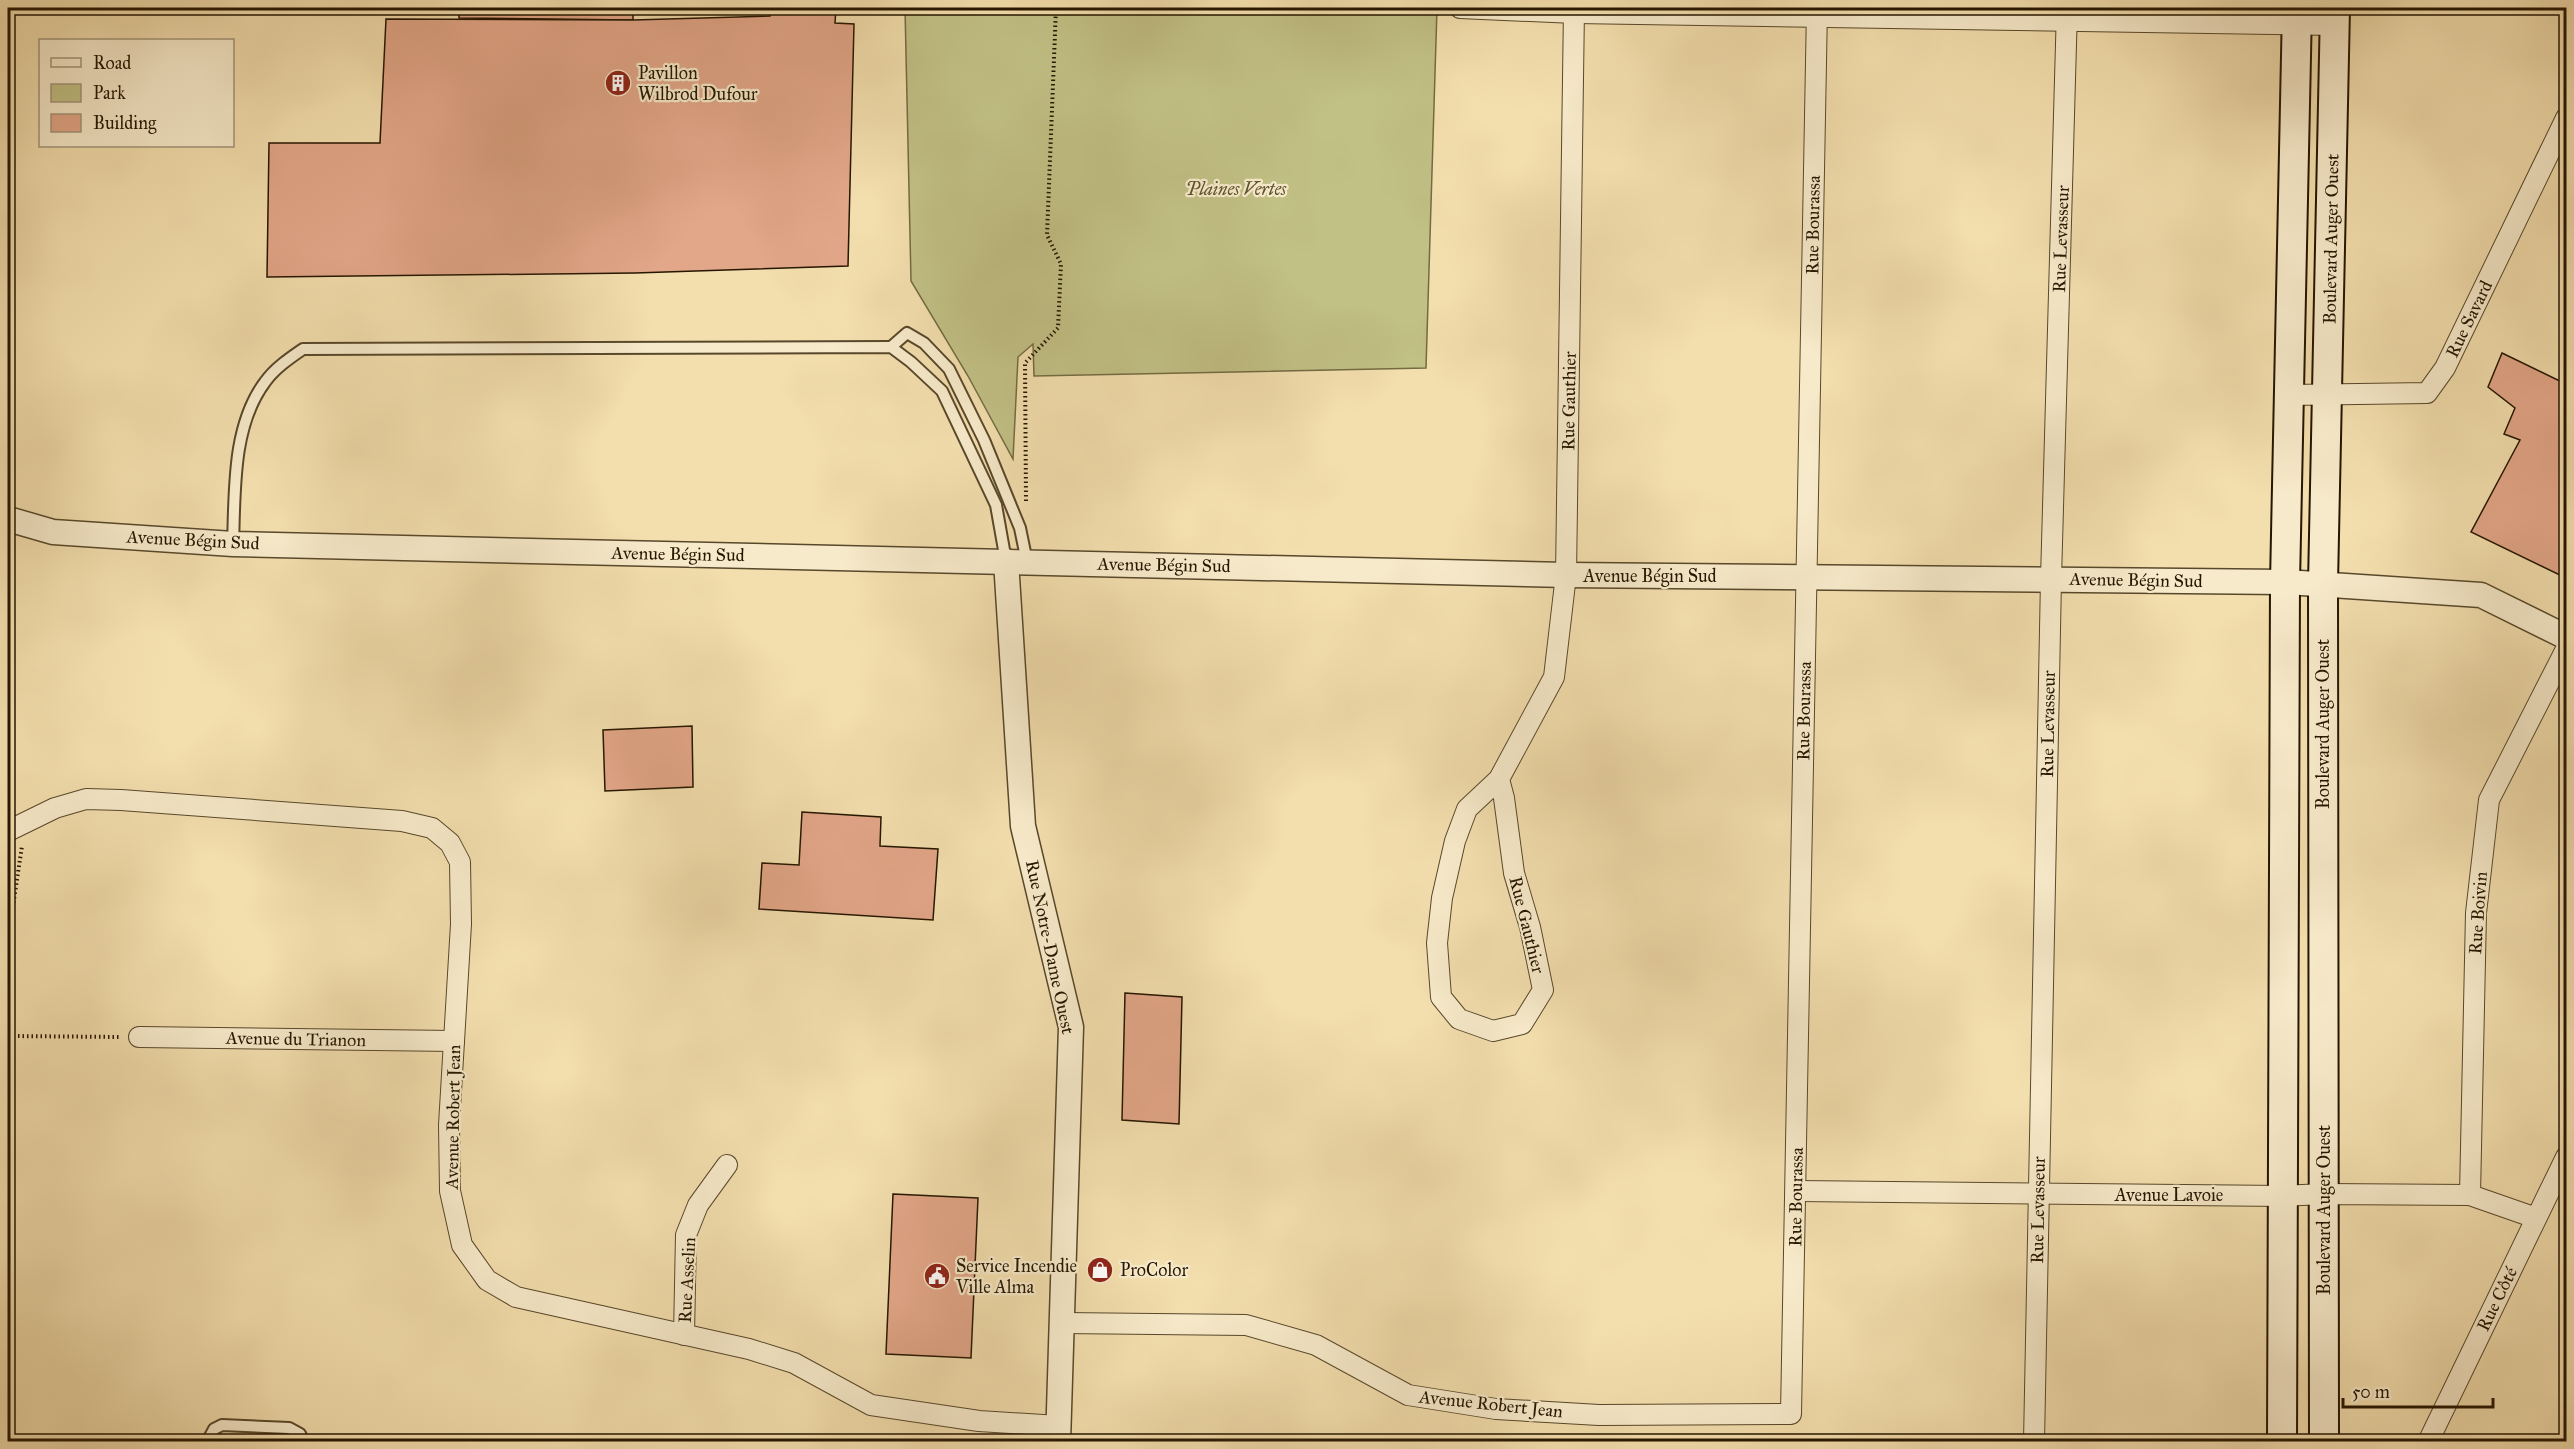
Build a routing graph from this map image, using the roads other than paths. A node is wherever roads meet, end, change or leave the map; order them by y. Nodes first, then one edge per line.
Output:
1 (1460, 8) edge
2 (1574, 10) edge
3 (1817, 12) edge
4 (2067, 13) edge
5 (2297, 16) edge
6 (2335, 16) edge
7 (2566, 118) edge
8 (891, 347) junction
9 (2327, 394) junction
10 (2289, 395) junction
11 (8, 519) edge
12 (234, 544) junction
13 (1016, 562) junction
14 (1566, 575) junction
15 (1806, 577) junction
16 (2051, 579) junction
17 (2285, 582) junction
18 (2323, 584) junction
19 (2566, 637) edge
20 (2566, 649) edge
21 (1499, 779) junction
22 (8, 831) edge
23 (139, 1037) road end
24 (454, 1041) junction
25 (2566, 1157) edge
26 (727, 1165) dead end
27 (1797, 1191) junction
28 (2038, 1194) junction
29 (2324, 1194) junction
30 (2470, 1195) junction
31 (2283, 1196) junction
32 (2536, 1218) junction
33 (1063, 1323) junction
34 (684, 1335) junction
35 (1791, 1414) joint
36 (1059, 1434) edge
37 (207, 1442) edge
38 (304, 1442) edge
39 (2034, 1442) edge
40 (2282, 1442) edge
41 (2324, 1442) edge
42 (2427, 1442) edge

1 - 2 street
2 - 3 street
2 - 14 street, Rue Gauthier
3 - 4 street
3 - 15 street, Rue Bourassa
4 - 5 street
4 - 16 street, Rue Levasseur
5 - 6 street
5 - 10 main road
6 - 9 main road, Boulevard Auger Ouest
7 - 9 street, Rue Savard
8 - 12 lane
8 - 13 lane
8 - 13 lane
9 - 10 street, Rue Savard
9 - 18 main road, Boulevard Auger Ouest
10 - 17 main road
11 - 12 street, Avenue Bégin Sud
12 - 13 street, Avenue Bégin Sud
13 - 14 street, Avenue Bégin Sud
13 - 33 street, Rue Notre-Dame Ouest
14 - 15 street, Avenue Bégin Sud
14 - 21 street, Rue Gauthier
15 - 16 street, Avenue Bégin Sud
15 - 27 street, Rue Bourassa
16 - 17 street, Avenue Bégin Sud
16 - 28 street, Rue Levasseur
17 - 18 street, Avenue Bégin Sud
17 - 31 main road
18 - 19 street, Avenue Bégin Sud
18 - 29 main road, Boulevard Auger Ouest
20 - 30 street, Rue Boivin
21 - 21 street, Rue Gauthier
22 - 24 street, Avenue Robert Jean
23 - 24 street, Avenue du Trianon
24 - 34 street, Avenue Robert Jean
25 - 32 street, Rue Côté
26 - 34 street, Rue Asselin
27 - 28 street, Avenue Lavoie
27 - 35 street, Rue Bourassa
28 - 31 street, Avenue Lavoie
28 - 39 street, Rue Levasseur
29 - 30 street, Avenue Lavoie
29 - 31 street, Avenue Lavoie
29 - 41 main road, Boulevard Auger Ouest
30 - 32 street, Avenue Lavoie
31 - 40 main road
32 - 42 street, Rue Côté
33 - 35 street, Avenue Robert Jean
33 - 36 street, Rue Notre-Dame Ouest
34 - 36 street, Avenue Robert Jean
37 - 38 lane

